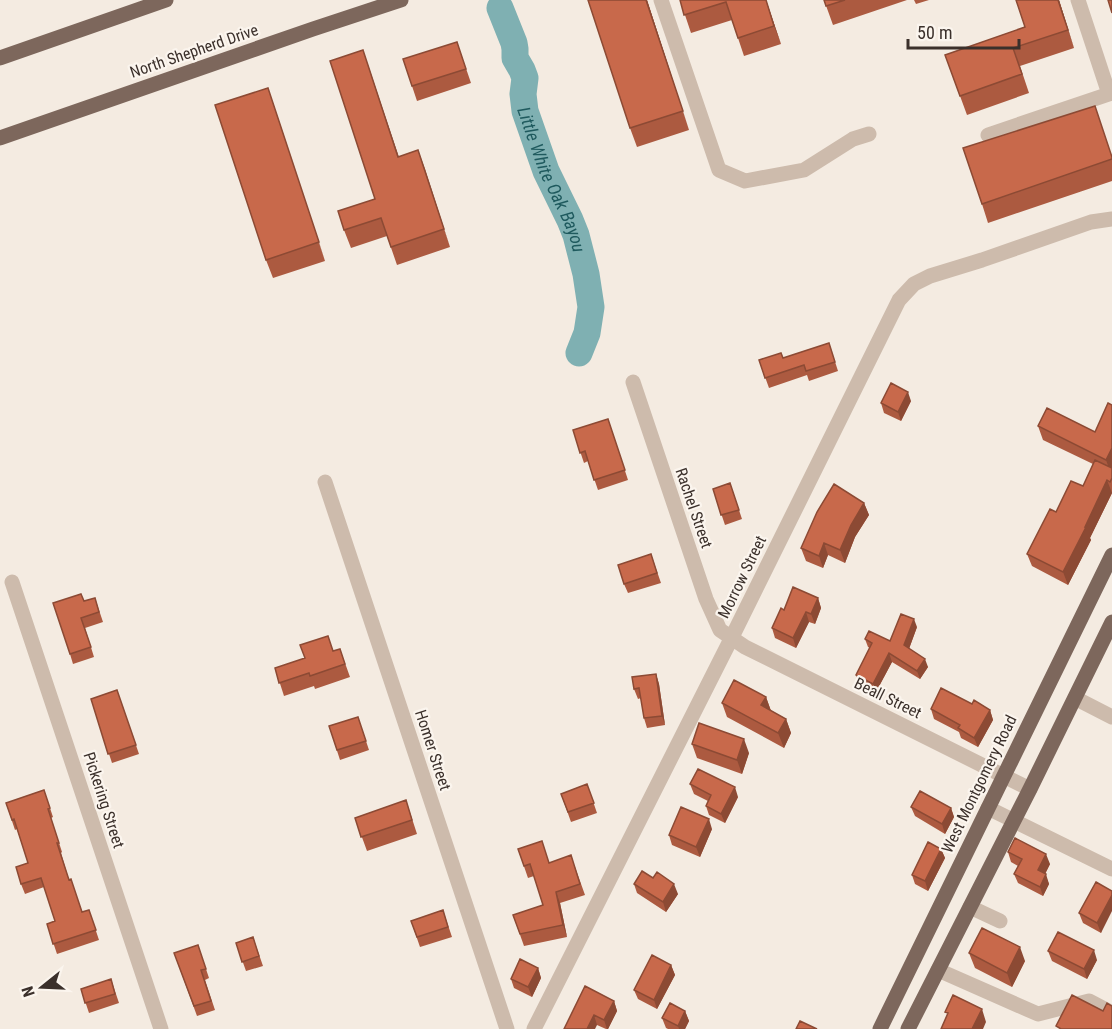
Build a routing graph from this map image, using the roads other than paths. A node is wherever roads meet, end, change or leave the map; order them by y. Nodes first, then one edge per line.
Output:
1 (166, 0) edge
2 (401, 0) edge
3 (661, 0) edge
4 (1078, 0) edge
5 (0, 58) edge
6 (869, 134) dead end
7 (988, 135) dead end
8 (0, 138) edge
9 (1112, 219) edge
10 (633, 382) dead end
11 (325, 482) dead end
12 (1112, 555) edge
13 (12, 582) dead end
14 (1112, 622) edge
15 (731, 639) junction
16 (1075, 698) junction
17 (1112, 717) edge
18 (1003, 776) junction
19 (1030, 789) junction
20 (988, 808) junction
21 (1013, 821) junction
22 (1112, 869) edge
23 (970, 907) junction
24 (1000, 921) dead end
25 (938, 970) junction
26 (889, 1010) junction
27 (1112, 1013) edge
28 (910, 1025) edge
29 (161, 1029) edge
30 (507, 1029) edge
31 (534, 1029) edge
32 (880, 1029) edge

1 - 5 main road
2 - 8 main road, North Shepherd Drive
3 - 6 street
4 - 7 street
9 - 15 street, Morrow Street
10 - 15 street, Rachel Street
11 - 30 street, Homer Street
12 - 18 main road, West Montgomery Road
13 - 29 street, Pickering Street
14 - 16 main road
15 - 18 street, Beall Street
15 - 31 street, Morrow Street
16 - 17 street
16 - 19 main road
18 - 19 street, Beall Street
18 - 20 main road, West Montgomery Road
19 - 21 main road
20 - 21 street
20 - 26 main road, West Montgomery Road
21 - 22 street
21 - 23 main road
23 - 24 street
23 - 25 main road
25 - 27 street
25 - 28 main road
26 - 28 main road
26 - 32 main road, West Montgomery Road

